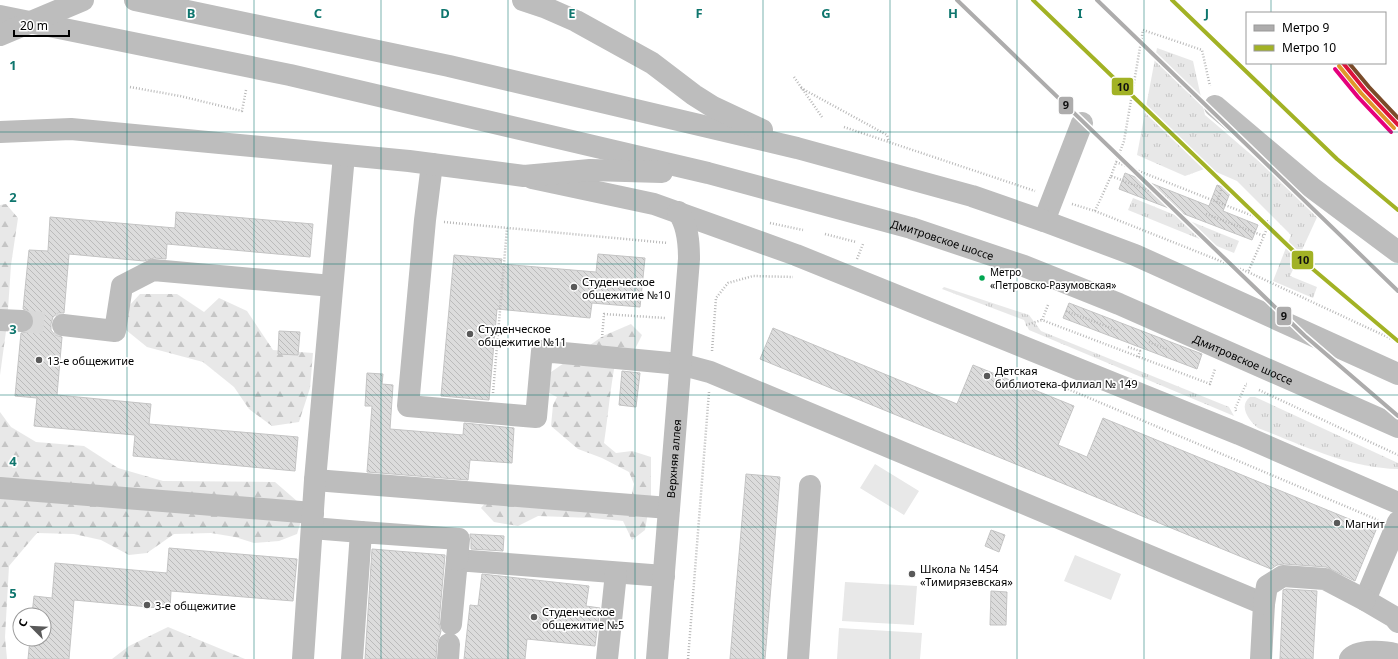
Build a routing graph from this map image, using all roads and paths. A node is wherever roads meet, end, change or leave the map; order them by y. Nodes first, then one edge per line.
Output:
1 (83, 0) edge
2 (135, 0) edge
3 (522, 0) edge
4 (0, 16) edge
5 (0, 34) edge
6 (794, 77) dead end
7 (130, 87) dead end
8 (801, 88) junction
9 (246, 90) dead end
10 (1215, 106) joint
11 (822, 117) dead end
12 (1082, 123) dead end
13 (844, 127) dead end
14 (0, 132) edge
15 (889, 142) junction
16 (797, 148) junction
17 (344, 155) junction
18 (1116, 162) junction
19 (432, 164) junction
20 (708, 173) junction
21 (524, 176) junction
22 (1111, 176) junction
23 (1221, 190) dead end
24 (1053, 198) junction
25 (1168, 198) dead end
26 (1217, 202) junction
27 (1095, 211) junction
28 (678, 212) junction
29 (1206, 214) dead end
30 (425, 220) junction
31 (1044, 221) junction
32 (765, 222) dead end
33 (715, 225) junction
34 (507, 228) junction
35 (803, 230) dead end
36 (825, 234) dead end
37 (1264, 236) junction
38 (856, 242) dead end
39 (672, 243) dead end
40 (1398, 252) edge
41 (689, 259) junction
42 (1248, 272) junction
43 (798, 277) dead end
44 (332, 286) junction
45 (1048, 305) dead end
46 (1066, 310) dead end
47 (667, 318) dead end
48 (0, 320) edge
49 (1042, 320) junction
50 (22, 322) tunnel mouth
51 (63, 325) tunnel mouth
52 (1026, 325) dead end
53 (1119, 331) dead end
54 (1398, 342) edge
55 (1128, 347) dead end
56 (601, 356) junction
57 (1138, 357) junction
58 (680, 364) junction
59 (1215, 369) dead end
60 (710, 372) junction
61 (1398, 374) edge
62 (491, 414) junction
63 (1239, 416) dead end
64 (1398, 427) edge
65 (1398, 455) edge
66 (1229, 456) dead end
67 (315, 480) junction
68 (810, 486) dead end
69 (0, 488) edge
70 (1398, 503) edge
71 (669, 508) junction
72 (312, 521) junction
73 (1397, 525) edge
74 (361, 532) junction
75 (458, 560) junction
76 (616, 573) junction
77 (664, 576) junction
78 (1366, 600) junction
79 (1264, 604) junction
80 (1398, 622) edge
81 (449, 642) edge
82 (1397, 652) edge
83 (303, 659) edge
84 (352, 659) edge
85 (607, 659) edge
86 (657, 659) edge
87 (688, 659) edge
88 (798, 659) edge
89 (1261, 659) edge
90 (1350, 659) edge

1 - 5 main road
2 - 16 main road
3 - 16 main road
4 - 20 main road, Дмитровское шоссе
6 - 8 path
7 - 9 path
8 - 11 path
8 - 15 path
10 - 18 path
10 - 40 main road
12 - 24 main road
13 - 15 path
14 - 17 main road
15 - 24 path
16 - 31 main road
17 - 19 main road
17 - 44 main road
18 - 22 path
18 - 26 path
19 - 21 main road
19 - 30 main road
20 - 21 main road
20 - 64 main road, Дмитровское шоссе
21 - 28 main road
22 - 25 path
22 - 27 path
23 - 26 path
24 - 27 path
24 - 31 main road
26 - 37 path
27 - 42 path
28 - 33 main road
28 - 41 main road, Верхняя аллея
29 - 37 path
30 - 34 path
30 - 62 main road
31 - 61 main road
32 - 35 path
33 - 41 main road, Верхняя аллея
33 - 70 main road
34 - 39 path
34 - 62 path
36 - 38 path
37 - 42 path
41 - 58 main road, Верхняя аллея
42 - 54 path
43 - 60 path
44 - 51 main road
44 - 67 main road
45 - 49 path
46 - 53 path
47 - 56 path
48 - 50 main road
49 - 52 path
49 - 57 path
55 - 57 path
56 - 58 main road
56 - 62 main road
57 - 59 path
58 - 60 main road
58 - 71 main road, Верхняя аллея
60 - 79 main road
60 - 87 path
63 - 65 path
66 - 73 path
67 - 71 main road
67 - 72 main road
68 - 88 main road
69 - 72 main road
71 - 77 main road, Верхняя аллея
72 - 74 main road
72 - 83 main road
73 - 78 main road
74 - 75 main road
74 - 84 main road
75 - 76 main road
75 - 81 main road
76 - 77 main road
76 - 85 main road
77 - 86 main road, Верхняя аллея
78 - 79 main road
78 - 80 main road
79 - 89 main road
82 - 90 main road

